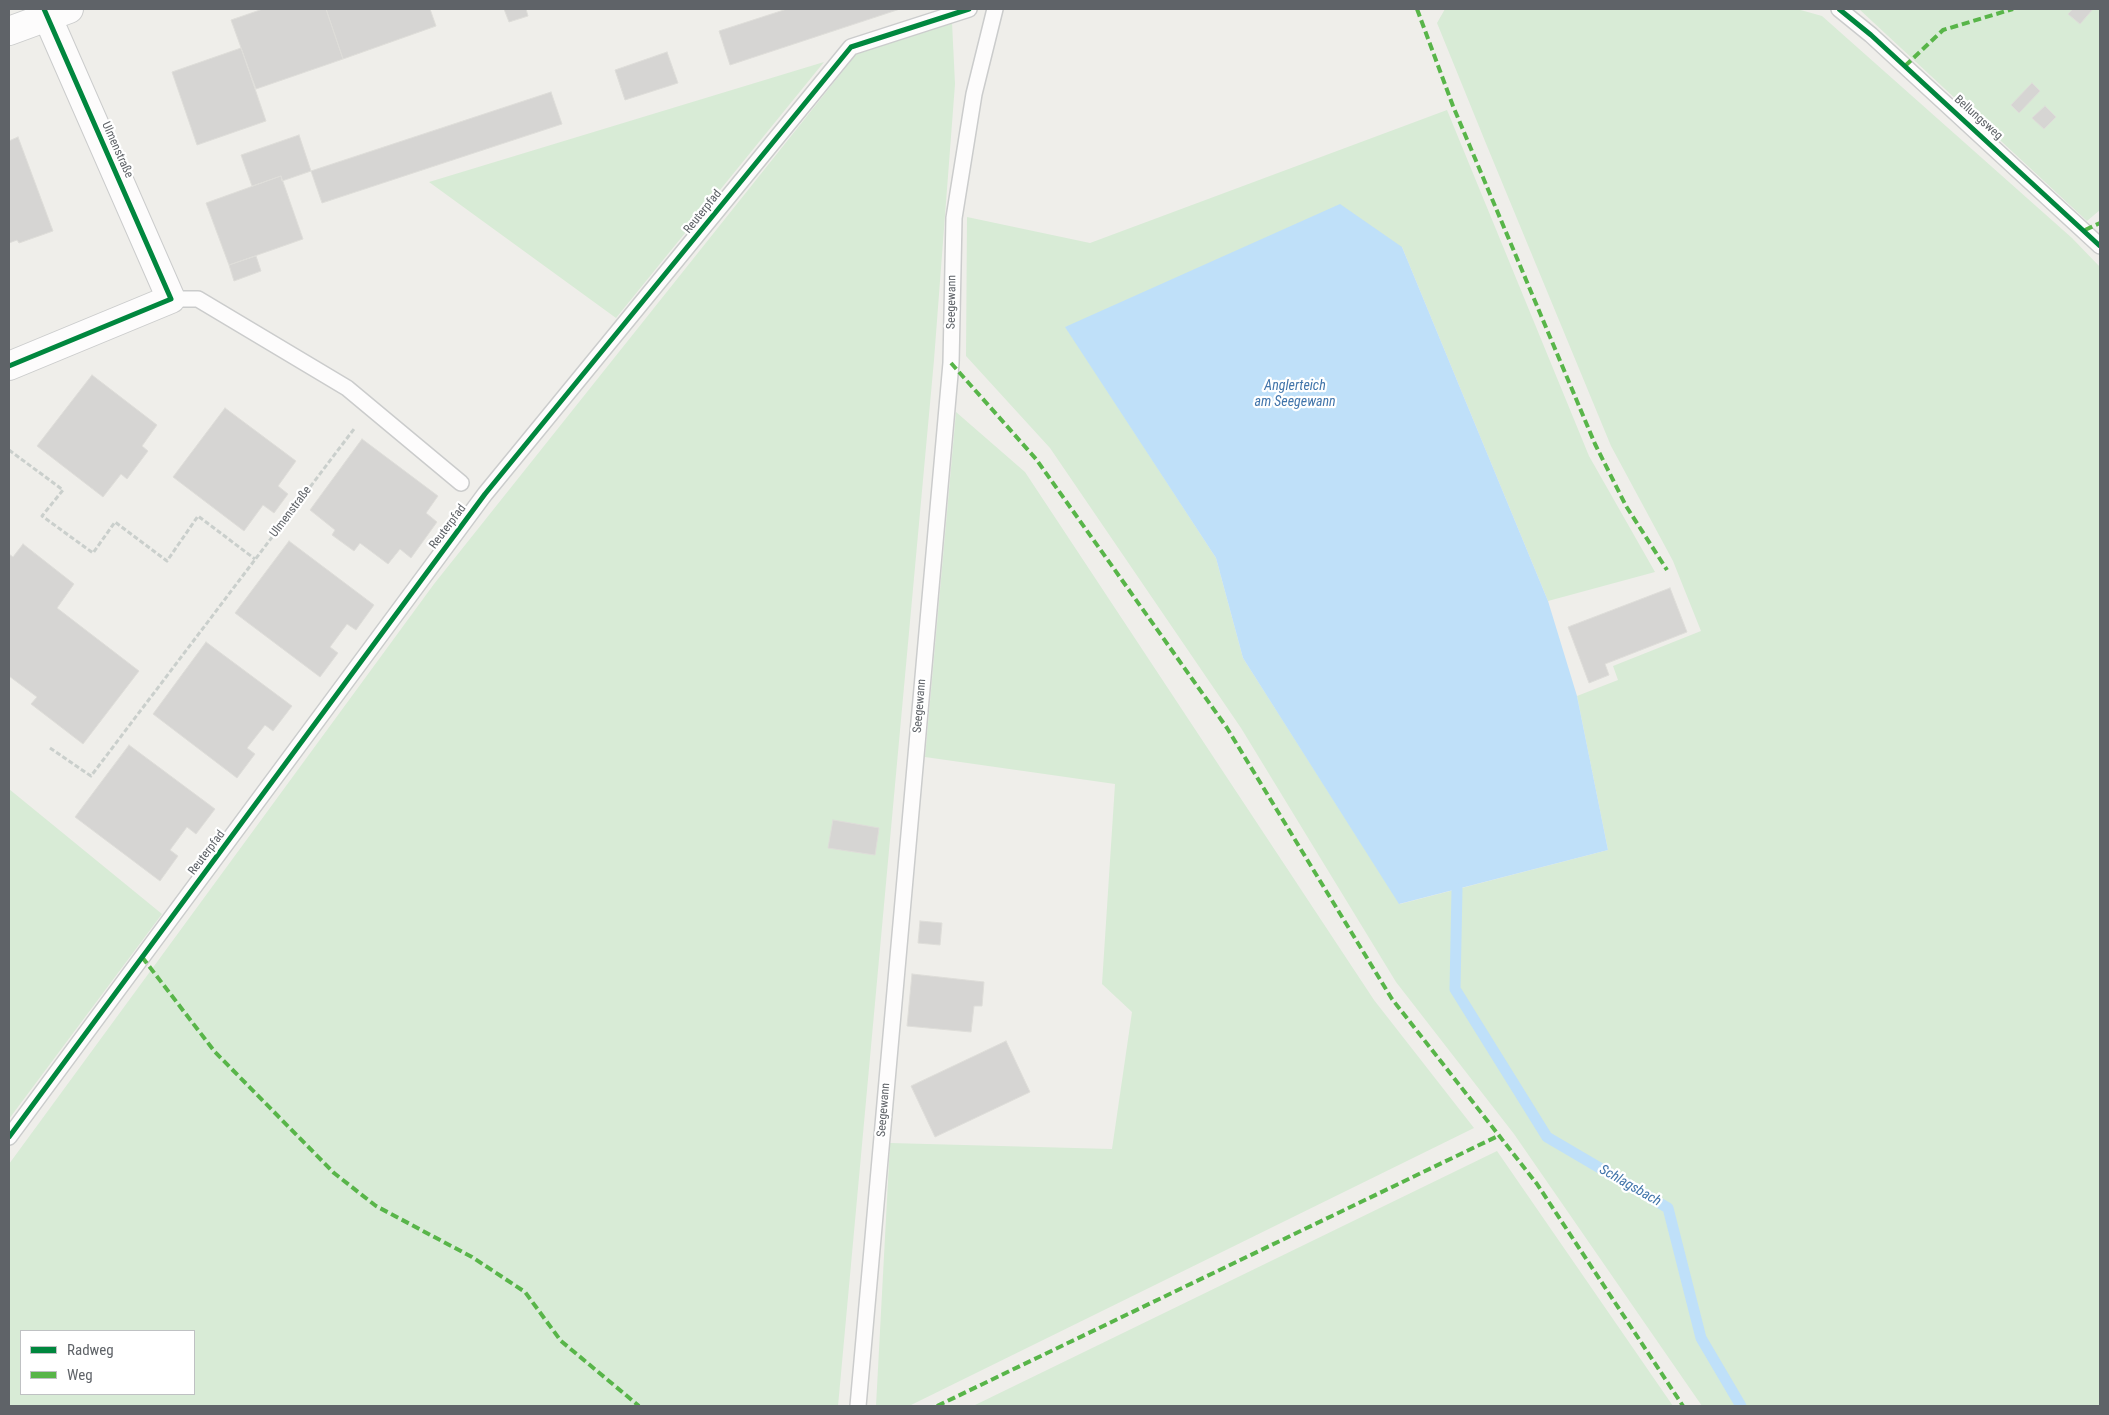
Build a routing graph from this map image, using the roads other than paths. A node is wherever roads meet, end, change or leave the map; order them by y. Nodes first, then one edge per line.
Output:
1 (969, 9) edge
2 (995, 9) edge
3 (1839, 9) edge
4 (53, 11) edge
5 (9, 31) edge
6 (2100, 246) edge
7 (171, 299) junction
8 (9, 366) edge
9 (460, 483) dead end
10 (9, 1137) edge
11 (858, 1406) edge

1 - 10 lane, Reuterpfad
2 - 11 lane, Seegewann
3 - 6 lane, Bellungsweg
4 - 5 street
4 - 7 street, Ulmenstraße
7 - 8 street
7 - 9 lane

